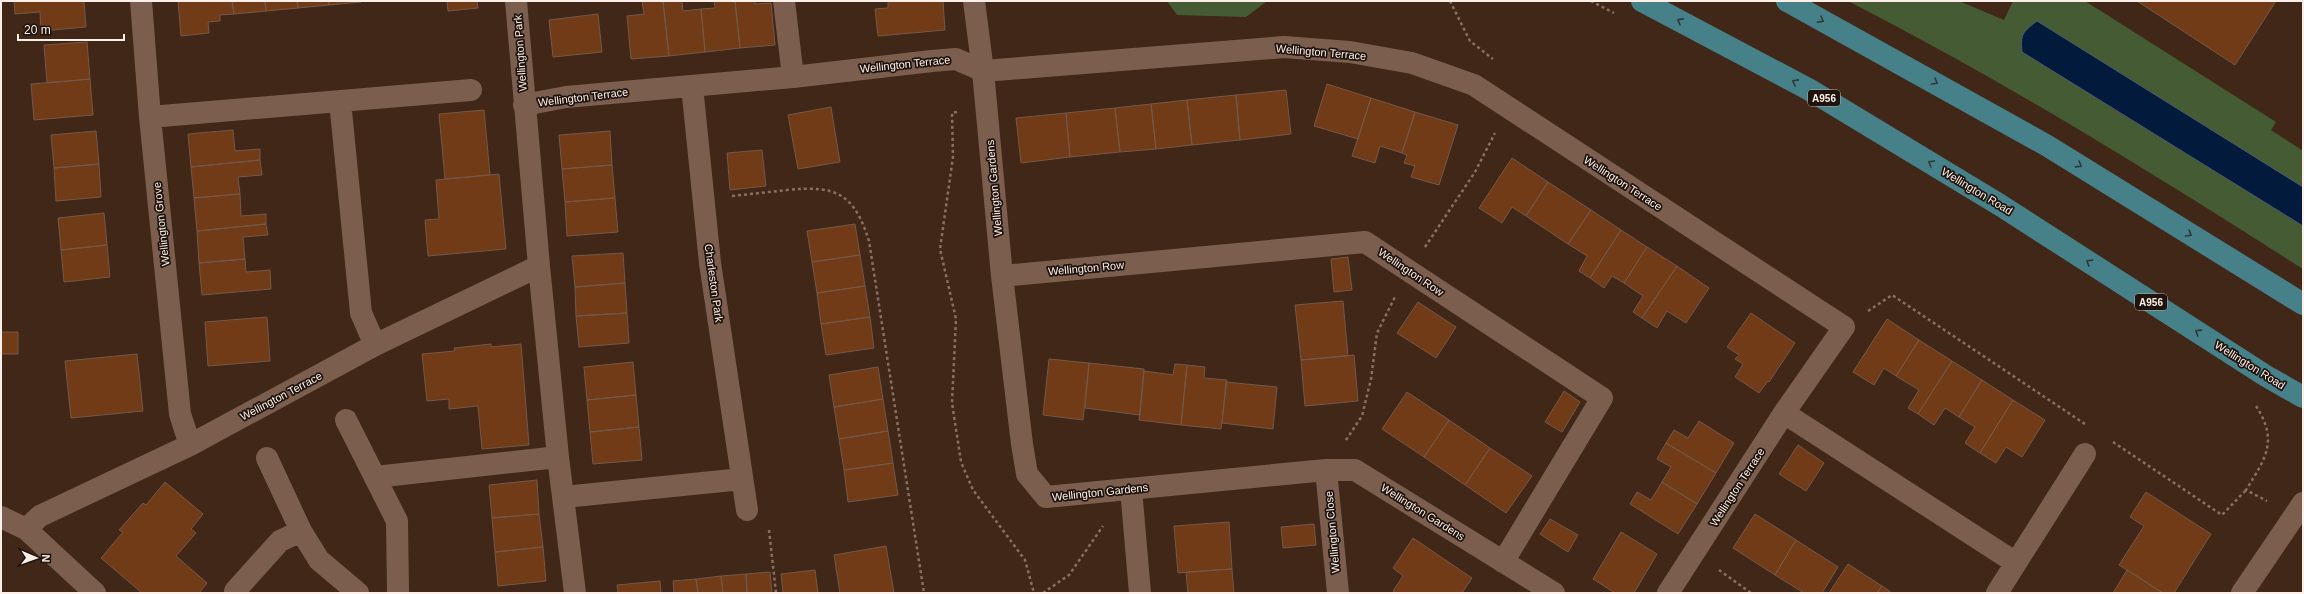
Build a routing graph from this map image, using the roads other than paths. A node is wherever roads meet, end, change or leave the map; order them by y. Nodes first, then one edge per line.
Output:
1 (141, 1) edge
2 (516, 1) edge
3 (784, 1) edge
4 (974, 1) edge
5 (1642, 1) edge
6 (1787, 1) edge
7 (983, 71) junction
8 (793, 77) junction
9 (692, 86) junction
10 (471, 90) dead end
11 (340, 100) junction
12 (524, 105) junction
13 (150, 117) junction
14 (539, 266) junction
15 (1002, 276) junction
16 (2303, 304) edge
17 (376, 345) junction
18 (2303, 397) edge
19 (1784, 413) junction
20 (346, 420) dead end
21 (190, 445) junction
22 (2085, 454) dead end
23 (558, 457) junction
24 (267, 458) dead end
25 (1326, 470) junction
26 (375, 477) junction
27 (742, 479) junction
28 (1131, 489) junction
29 (564, 497) junction
30 (2299, 509) edge
31 (747, 510) road end
32 (1, 517) edge
33 (26, 529) junction
34 (301, 531) junction
35 (1503, 562) junction
36 (2016, 563) junction
37 (235, 591) dead end
38 (95, 593) edge
39 (358, 593) edge
40 (398, 593) edge
41 (575, 593) edge
42 (1140, 593) edge
43 (1338, 593) edge
44 (1554, 593) edge
45 (1668, 593) edge
46 (1997, 593) edge
47 (2242, 593) edge

1 - 13 street, Wellington Grove
2 - 12 street, Wellington Park
3 - 8 street
4 - 7 street
18 -> 5 main road, Wellington Road / A956
6 -> 16 main road
7 - 8 street, Wellington Terrace
7 - 15 street, Wellington Gardens
7 - 19 street, Wellington Terrace
8 - 9 street, Wellington Terrace
9 - 12 street, Wellington Terrace
9 - 27 street, Charleston Park
10 - 11 street
11 - 13 street
11 - 17 street
12 - 14 street, Wellington Terrace
13 - 21 street, Wellington Grove
14 - 17 street, Wellington Terrace
14 - 23 street, Wellington Terrace
15 - 28 street, Wellington Gardens
15 - 35 street, Wellington Row
17 - 21 street, Wellington Terrace
19 - 36 street
19 - 45 street, Wellington Terrace
20 - 26 street
21 - 33 street, Wellington Terrace
22 - 36 street
23 - 26 street
23 - 29 street
24 - 34 street
25 - 28 street, Wellington Gardens
25 - 35 street, Wellington Gardens
25 - 43 street, Wellington Close
26 - 40 street
27 - 29 street
27 - 31 street, Charleston Park
28 - 42 street
29 - 41 street
30 - 47 street
32 - 33 street
33 - 38 street
34 - 37 street
34 - 39 street
35 - 44 street, Wellington Gardens
36 - 46 street

